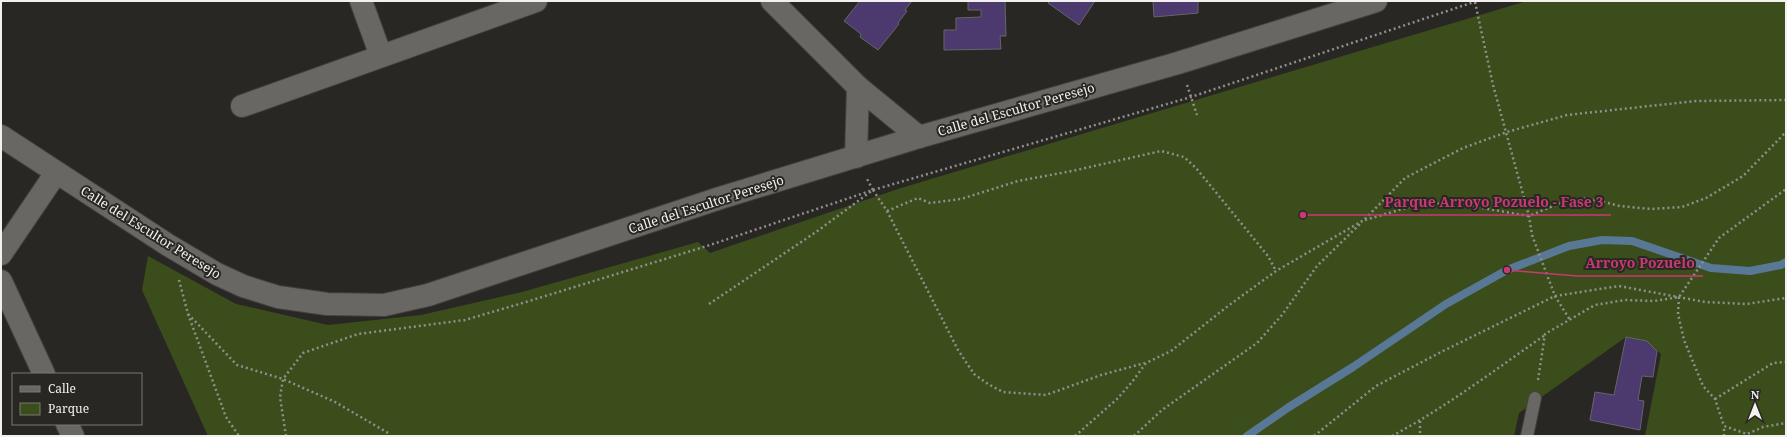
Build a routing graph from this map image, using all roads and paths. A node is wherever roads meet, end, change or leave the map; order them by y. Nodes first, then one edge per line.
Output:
1 (360, 1) edge
2 (536, 1) edge
3 (772, 1) edge
4 (1376, 1) edge
5 (1476, 1) edge
6 (381, 56) junction
7 (1178, 63) junction
8 (858, 87) junction
9 (1191, 97) junction
10 (1786, 100) edge
11 (242, 106) dead end
12 (1197, 115) dead end
13 (1507, 132) junction
14 (1786, 132) edge
15 (1, 136) edge
16 (919, 137) junction
17 (856, 157) junction
18 (56, 173) junction
19 (1786, 188) edge
20 (873, 190) junction
21 (887, 211) junction
22 (1529, 216) junction
23 (1364, 220) junction
24 (168, 245) junction
25 (1, 254) edge
26 (1276, 271) junction
27 (1, 281) edge
28 (1555, 296) junction
29 (1679, 297) junction
30 (1786, 298) edge
31 (709, 304) dead end
32 (188, 314) junction
33 (1570, 320) junction
34 (1545, 334) junction
35 (1786, 362) edge
36 (1146, 363) junction
37 (44, 373) edge
38 (283, 379) junction
39 (1535, 398) joint
40 (1715, 399) junction
41 (1420, 421) junction
42 (1786, 423) edge
43 (68, 425) edge
44 (1724, 426) junction
45 (390, 434) dead end
46 (1748, 435) edge
47 (73, 436) edge
48 (239, 436) edge
49 (286, 436) edge
50 (1075, 436) edge
51 (1134, 436) edge
52 (1314, 436) edge
53 (1392, 436) edge
54 (1420, 436) edge
55 (1527, 436) edge
56 (1724, 436) edge

1 - 6 street
2 - 6 street
3 - 8 street
4 - 7 street, Calle del Escultor Peresejo
5 - 9 path
5 - 13 path
6 - 11 street
7 - 9 path
7 - 16 street, Calle del Escultor Peresejo
8 - 16 street
8 - 17 street
9 - 12 path
9 - 20 path
10 - 13 path
13 - 22 path
13 - 23 path
14 - 22 path
15 - 18 street, Calle del Escultor Peresejo
16 - 17 street, Calle del Escultor Peresejo
17 - 20 path
17 - 24 street, Calle del Escultor Peresejo
18 - 24 street, Calle del Escultor Peresejo
18 - 25 street
19 - 29 path
20 - 21 path
20 - 31 path
20 - 38 path
21 - 26 path
21 - 36 path
22 - 23 path
22 - 28 path
23 - 26 path
23 - 51 path
24 - 32 path
26 - 36 path
27 - 37 street
28 - 29 path
28 - 33 path
28 - 52 path
29 - 30 path
29 - 33 path
29 - 40 path
32 - 38 path
32 - 48 path
33 - 34 path
34 - 39 path
34 - 41 path
35 - 40 path
36 - 50 path
38 - 45 path
38 - 49 path
39 - 55 lane
40 - 44 path
41 - 53 path
41 - 54 path
42 - 46 path
43 - 47 street
44 - 46 path
44 - 56 path

